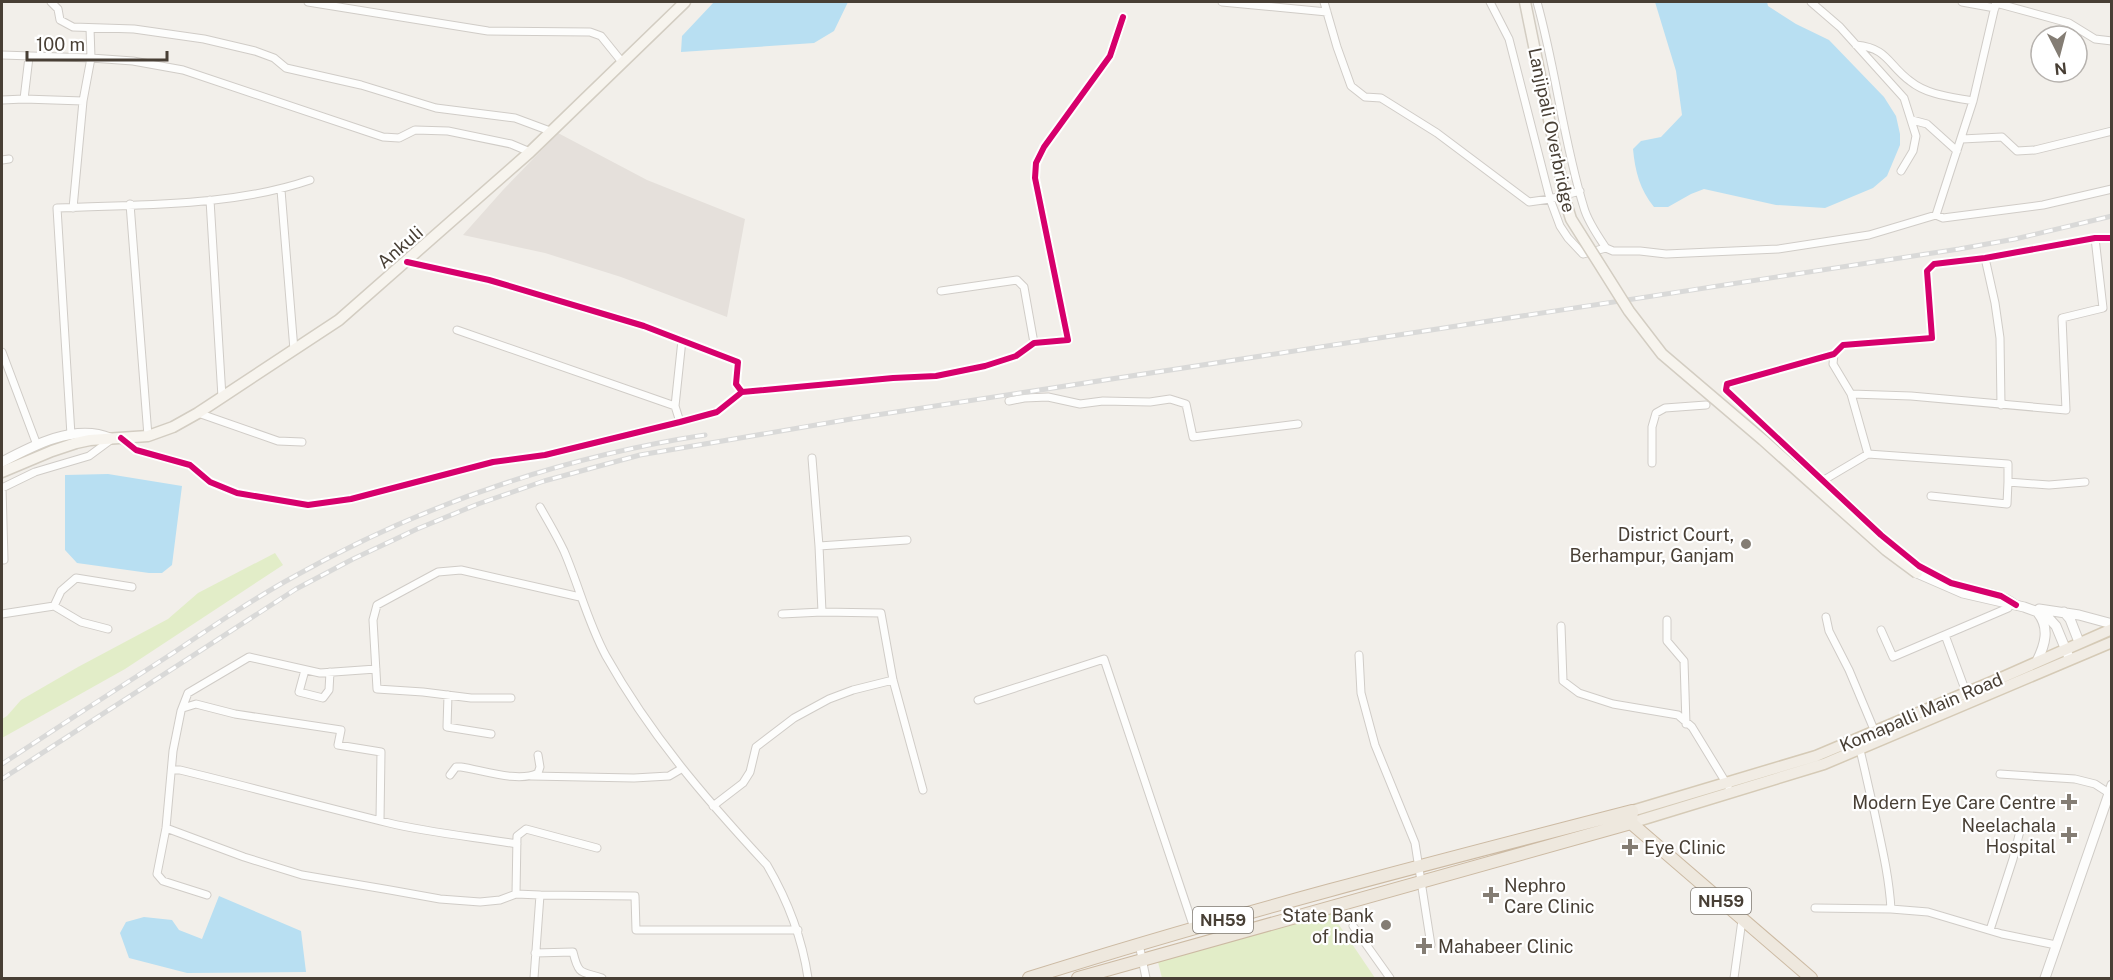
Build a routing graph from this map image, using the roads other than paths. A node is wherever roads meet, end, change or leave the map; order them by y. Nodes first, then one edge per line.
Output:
1 (51, 2) edge
2 (308, 2) edge
3 (685, 2) edge
4 (1222, 2) edge
5 (1324, 2) edge
6 (1490, 2) edge
7 (1525, 2) edge
8 (1537, 2) edge
9 (1811, 2) edge
10 (1962, 2) edge
11 (1996, 4) edge
12 (1327, 12) junction
13 (1123, 17) dead end
14 (90, 28) junction
15 (2112, 41) edge
16 (1856, 45) junction
17 (2, 55) edge
18 (29, 57) junction
19 (91, 58) junction
20 (622, 62) junction
21 (24, 99) junction
22 (2, 100) edge
23 (83, 101) junction
24 (1973, 101) junction
25 (1912, 120) junction
26 (550, 131) junction
27 (2112, 131) edge
28 (1962, 139) junction
29 (1957, 151) junction
30 (530, 152) junction
31 (1901, 171) dead end
32 (310, 180) dead end
33 (2112, 189) edge
34 (281, 190) junction
35 (1580, 191) junction
36 (210, 200) junction
37 (1551, 200) junction
38 (130, 204) junction
39 (73, 207) junction
40 (1936, 214) junction
41 (2095, 238) junction
42 (2112, 238) edge
43 (1606, 248) junction
44 (1985, 258) junction
45 (407, 262) junction
46 (941, 291) dead end
47 (457, 330) dead end
48 (682, 340) junction
49 (1035, 343) junction
50 (294, 350) junction
51 (2, 352) edge
52 (1834, 354) junction
53 (742, 392) junction
54 (1851, 394) junction
55 (222, 397) junction
56 (1009, 401) dead end
57 (1706, 405) dead end
58 (2001, 405) junction
59 (675, 406) junction
60 (198, 412) junction
61 (680, 422) junction
62 (1298, 424) dead end
63 (71, 435) junction
64 (148, 436) junction
65 (116, 439) junction
66 (302, 442) dead end
67 (37, 445) junction
68 (1868, 454) junction
69 (812, 458) dead end
70 (2, 462) edge
71 (1652, 463) dead end
72 (2, 472) edge
73 (1824, 480) junction
74 (2008, 482) junction
75 (2085, 482) dead end
76 (2, 488) edge
77 (1931, 496) dead end
78 (540, 507) dead end
79 (908, 540) dead end
80 (819, 546) junction
81 (4, 560) dead end
82 (1917, 573) joint
83 (132, 587) dead end
84 (580, 597) junction
85 (54, 606) junction
86 (2012, 607) junction
87 (2032, 610) junction
88 (822, 612) junction
89 (2064, 612) junction
90 (2, 614) edge
91 (782, 614) dead end
92 (1826, 617) dead end
93 (1666, 620) dead end
94 (1561, 626) dead end
95 (2112, 626) edge
96 (108, 629) dead end
97 (1881, 630) dead end
98 (1945, 635) junction
99 (2079, 642) junction
100 (2112, 642) edge
101 (2066, 648) junction
102 (1359, 655) dead end
103 (2070, 660) junction
104 (2037, 661) junction
105 (376, 669) junction
106 (305, 670) junction
107 (330, 672) junction
108 (893, 680) junction
109 (1966, 692) junction
110 (448, 695) junction
111 (511, 698) dead end
112 (978, 700) dead end
113 (183, 708) junction
114 (1686, 723) junction
115 (1875, 732) junction
116 (491, 734) dead end
117 (1860, 750) junction
118 (538, 755) dead end
119 (681, 769) junction
120 (172, 770) junction
121 (2000, 774) dead end
122 (450, 775) dead end
123 (531, 776) junction
124 (1730, 788) junction
125 (923, 790) dead end
126 (2110, 791) edge
127 (713, 806) junction
128 (1632, 817) junction
129 (380, 820) junction
130 (2022, 823) dead end
131 (166, 828) junction
132 (516, 844) junction
133 (597, 848) dead end
134 (1419, 866) junction
135 (1422, 882) junction
136 (1328, 890) junction
137 (207, 894) dead end
138 (516, 894) junction
139 (540, 895) junction
140 (1338, 905) junction
141 (1815, 908) dead end
142 (1891, 909) junction
143 (1742, 920) junction
144 (1353, 926) dead end
145 (1194, 928) junction
146 (798, 930) junction
147 (1990, 930) junction
148 (1139, 944) junction
149 (1431, 945) dead end
150 (2056, 945) junction
151 (535, 953) junction
152 (1100, 956) junction
153 (1143, 959) junction
154 (1105, 975) edge
155 (534, 978) edge
156 (602, 978) edge
157 (808, 978) edge
158 (1029, 978) edge
159 (1078, 978) edge
160 (1146, 978) edge
161 (1390, 978) edge
162 (1734, 978) edge
163 (1810, 978) edge
164 (2044, 978) edge

1 - 14 street
2 - 20 street
3 - 20 main road, Ankuli
4 - 12 street
5 - 12 street
6 - 37 street
7 - 82 main road, Lanjipali Overbridge, bridge
8 - 35 street
9 - 16 street
10 - 11 street
11 - 15 street
11 - 24 street
12 - 37 street
13 - 49 street
14 - 19 street
14 - 26 street
16 - 24 street
16 - 25 street
17 - 18 street
18 - 19 street
18 - 21 street
19 - 23 street
19 - 30 street
20 - 26 main road, Ankuli
21 - 22 street
21 - 23 street
23 - 39 street
24 - 28 street
25 - 29 street
25 - 31 street
26 - 30 main road, Ankuli
27 - 28 street
28 - 29 street
29 - 40 street
30 - 45 main road, Ankuli
32 - 34 street
33 - 40 street
34 - 36 street
34 - 50 street
35 - 37 street
35 - 43 street
36 - 38 street
36 - 55 street
37 - 43 street
38 - 39 street
38 - 64 street
39 - 63 street
40 - 43 street
41 - 42 street
41 - 44 street
41 - 58 street
44 - 52 street
44 - 58 street
45 - 48 street
45 - 50 main road, Ankuli
46 - 49 street
47 - 59 street
48 - 53 street
48 - 59 street
49 - 53 street
50 - 55 main road, Ankuli
51 - 67 street
52 - 54 street
52 - 73 street
53 - 61 street
54 - 58 street
54 - 68 street
55 - 60 main road, Ankuli
56 - 62 street
57 - 71 street
59 - 61 street
60 - 64 main road, Ankuli
60 - 66 street
61 - 65 street
63 - 65 street
63 - 67 street
64 - 65 main road, Ankuli
65 - 72 main road, Ankuli
65 - 76 street
67 - 70 street
68 - 73 street
68 - 74 street
69 - 80 street
73 - 86 street
74 - 75 street
74 - 77 street
76 - 81 street
78 - 84 street
79 - 80 street
80 - 88 street
82 - 86 street, Lanjipali Overbridge
83 - 85 street
84 - 105 street
84 - 119 street
85 - 90 street
85 - 96 street
86 - 87 street, Lanjipali Overbridge
86 - 98 street
87 - 89 street, Lanjipali Overbridge
87 - 101 street
87 - 104 street
88 - 91 street
88 - 108 street
89 - 95 street, Lanjipali Overbridge
89 - 99 street
92 - 115 street
93 - 114 street
94 - 114 street
95 - 99 main road, Komapalli Main Road
97 - 98 street
98 - 109 street
99 - 101 main road, Komapalli Main Road
100 - 103 main road
101 - 103 street
101 - 104 main road, Komapalli Main Road
102 - 134 street
103 - 117 main road
104 - 109 main road, Komapalli Main Road
105 - 107 street
105 - 110 street
106 - 107 street
106 - 107 street
106 - 113 street
108 - 125 street
108 - 127 street
109 - 115 main road, Komapalli Main Road
110 - 111 street
110 - 116 street
112 - 145 street
113 - 120 street
113 - 129 street
114 - 124 street
115 - 124 main road, Komapalli Main Road
117 - 124 main road
117 - 142 street
118 - 123 street
119 - 123 street
119 - 127 street
120 - 129 street
120 - 131 street
121 - 126 street
122 - 123 street
124 - 128 main road
126 - 150 street
127 - 146 street
128 - 134 highway, NH59
128 - 135 highway
128 - 143 highway, NH59
129 - 132 street
130 - 147 street
131 - 137 street
131 - 138 street
132 - 133 street
132 - 138 street
134 - 135 street
134 - 136 highway, NH59
135 - 140 highway
135 - 149 street
136 - 140 street
136 - 145 highway, NH59
138 - 139 street
139 - 146 street
139 - 151 street
140 - 153 highway
141 - 142 street
142 - 147 street
143 - 162 street
143 - 163 highway, NH59
144 - 161 street
145 - 148 highway, NH59
146 - 157 street
147 - 150 street
148 - 152 highway, NH59
148 - 153 street
150 - 164 street
151 - 155 street
151 - 156 street
152 - 154 street
152 - 158 highway, NH59
153 - 154 highway
153 - 160 street
154 - 159 highway

